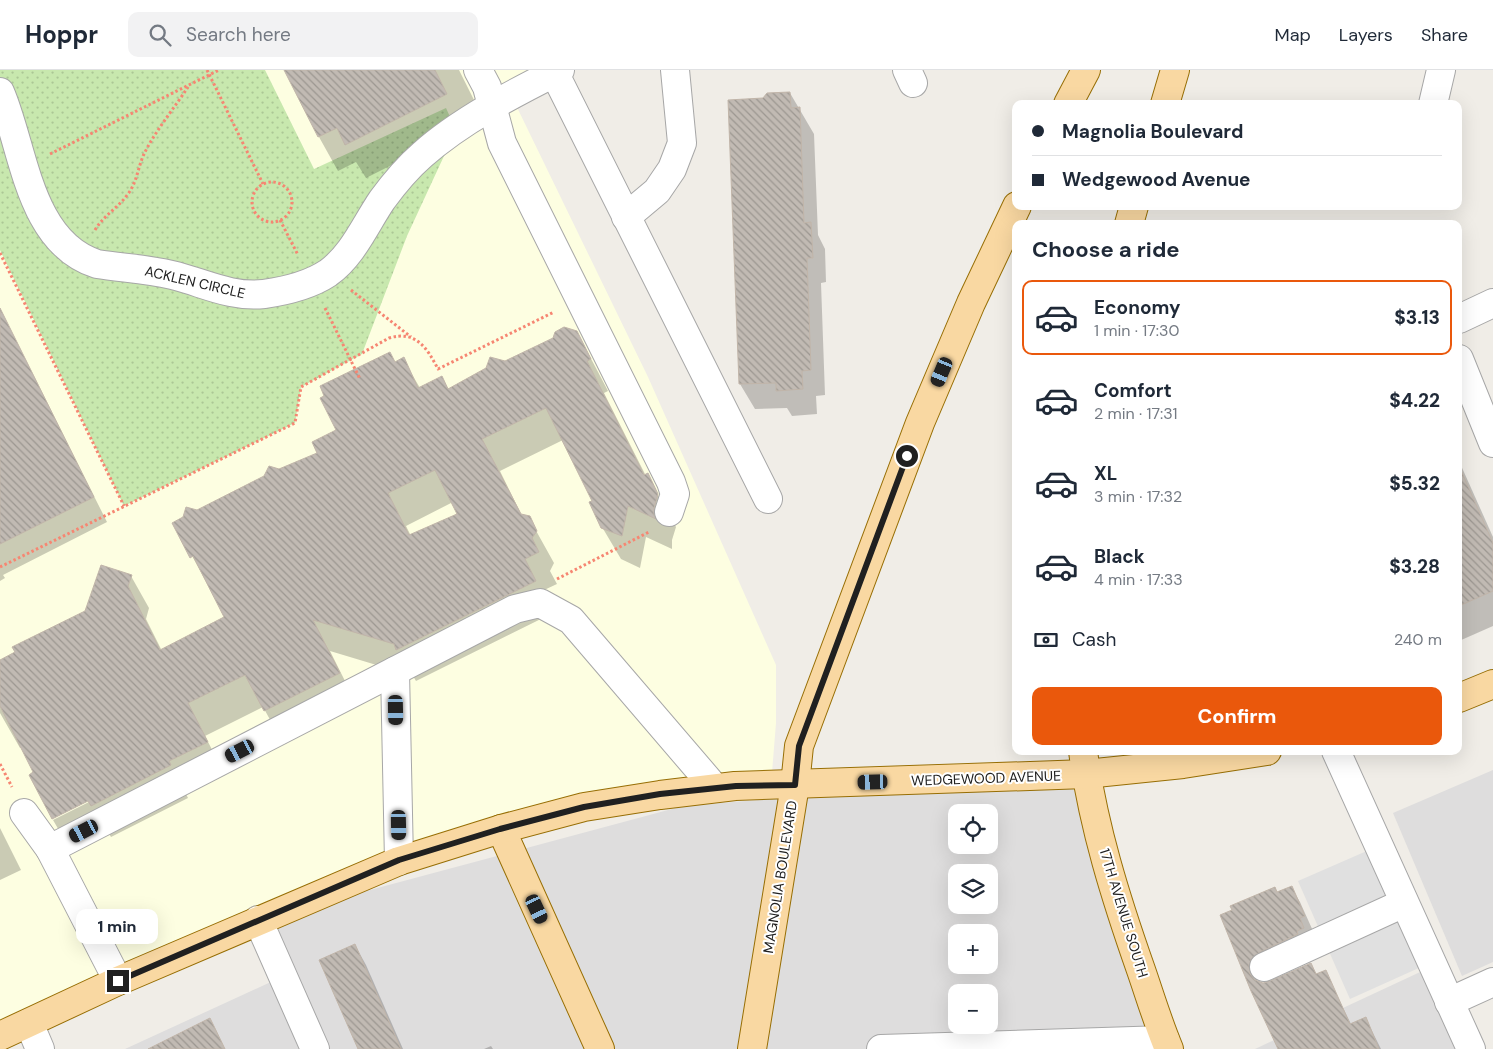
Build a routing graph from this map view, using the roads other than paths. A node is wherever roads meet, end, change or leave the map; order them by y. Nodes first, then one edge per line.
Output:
1 (478, 70) edge
2 (675, 70) edge
3 (1086, 70) edge
4 (1175, 70) edge
5 (1440, 70) edge
6 (555, 71) edge
7 (0, 92) edge
8 (1070, 100) edge
9 (1165, 100) edge
10 (1434, 100) edge
11 (501, 101) junction
12 (1015, 210) edge
13 (626, 217) junction
14 (1493, 303) edge
15 (1462, 318) edge
16 (1462, 366) edge
17 (1493, 443) edge
18 (768, 498) dead end
19 (669, 512) dead end
20 (396, 671) junction
21 (1493, 684) edge
22 (1462, 697) edge
23 (1241, 755) edge
24 (1338, 755) edge
25 (1084, 763) edge
26 (795, 785) junction
27 (715, 788) junction
28 (24, 812) dead end
29 (500, 829) junction
30 (50, 849) junction
31 (399, 860) junction
32 (1404, 903) junction
33 (258, 920) junction
34 (1264, 967) dead end
35 (118, 981) junction
36 (1493, 982) edge
37 (1449, 1002) junction
38 (29, 1023) junction
39 (0, 1036) edge
40 (1167, 1044) edge
41 (927, 1048) edge
42 (40, 1049) edge
43 (315, 1049) edge
44 (600, 1049) edge
45 (752, 1049) edge
46 (881, 1049) edge
47 (1470, 1049) edge

1 - 11 street
2 - 13 street
3 - 8 main road
4 - 9 main road
5 - 10 street
6 - 11 street, ACKLEN CIRCLE
6 - 13 street
7 - 11 street, ACKLEN CIRCLE
11 - 19 street
12 - 26 main road, MAGNOLIA BOULEVARD
13 - 18 street
14 - 15 street
16 - 17 street
20 - 27 street
20 - 30 street
20 - 31 street
21 - 22 main road
23 - 25 main road, WEDGEWOOD AVENUE
24 - 32 street
25 - 26 main road, WEDGEWOOD AVENUE
25 - 40 main road, 17TH AVENUE SOUTH
26 - 27 main road, WEDGEWOOD AVENUE
26 - 45 main road, MAGNOLIA BOULEVARD
27 - 29 main road, WEDGEWOOD AVENUE
28 - 30 street
29 - 31 main road, WEDGEWOOD AVENUE
29 - 44 main road
30 - 35 street
31 - 33 main road, WEDGEWOOD AVENUE
32 - 34 street
32 - 37 street
33 - 35 main road, WEDGEWOOD AVENUE
33 - 43 street
35 - 38 main road, WEDGEWOOD AVENUE
36 - 37 street
37 - 47 street
38 - 39 main road, WEDGEWOOD AVENUE
38 - 42 street
40 - 41 street
41 - 46 street

